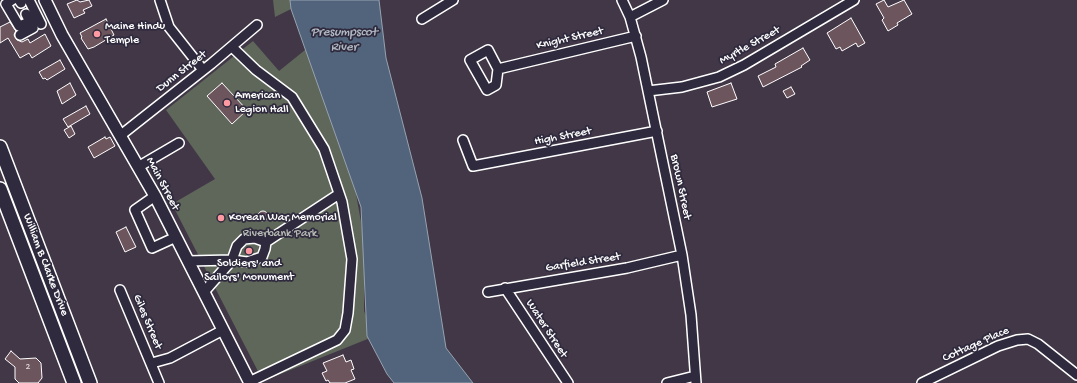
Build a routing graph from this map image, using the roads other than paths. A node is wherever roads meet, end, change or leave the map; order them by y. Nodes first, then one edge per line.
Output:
1 (45, 0) edge
2 (160, 0) edge
3 (453, 0) edge
4 (622, 0) edge
5 (663, 0) edge
6 (854, 0) edge
7 (20, 1) edge
8 (630, 17) junction
9 (53, 18) junction
10 (422, 19) dead end
11 (33, 22) junction
12 (257, 25) dead end
13 (20, 35) dead end
14 (636, 36) junction
15 (232, 47) junction
16 (498, 69) dead end
17 (203, 70) junction
18 (648, 91) junction
19 (657, 131) junction
20 (120, 135) junction
21 (463, 140) dead end
22 (179, 143) dead end
23 (0, 147) edge
24 (138, 167) junction
25 (0, 189) edge
26 (339, 194) junction
27 (155, 196) junction
28 (176, 237) junction
29 (266, 242) junction
30 (682, 255) junction
31 (232, 260) junction
32 (188, 261) junction
33 (505, 288) junction
34 (120, 290) dead end
35 (204, 292) junction
36 (488, 292) dead end
37 (223, 330) junction
38 (152, 363) junction
39 (1077, 375) edge
40 (696, 379) edge
41 (250, 382) edge
42 (74, 383) edge
43 (90, 383) edge
44 (159, 383) edge
45 (568, 383) edge
46 (667, 383) edge
47 (922, 383) edge

1 - 9 main road, Main Street
2 - 17 street
3 - 10 street
4 - 8 street, Brown Street
5 - 8 street
6 - 18 street, Myrtle Street
7 - 11 street
7 - 11 street
8 - 14 street, Brown Street
9 - 11 street
9 - 20 main road, Main Street
11 - 13 street
12 - 15 street, Dunn Street
14 - 16 street, Knight Street
14 - 18 street, Brown Street
15 - 17 street, Dunn Street
15 - 26 street
17 - 20 street, Dunn Street
18 - 19 street, Brown Street
19 - 21 street, High Street
19 - 30 street, Brown Street
20 - 24 main road, Main Street
22 - 24 street
23 - 43 highway, William B Clarke Drive
24 - 27 main road, Main Street
25 - 42 highway, William B Clarke Drive
26 - 29 street
26 - 41 street
27 - 28 main road, Main Street
27 - 28 street
28 - 32 main road, Main Street
29 - 31 street
29 - 31 street
30 - 33 street, Garfield Street
30 - 40 street, Brown Street
31 - 32 street
31 - 35 street
32 - 35 main road, Main Street
33 - 36 street, Garfield Street
33 - 45 street, Water Street
34 - 38 street, Giles Street
35 - 37 main road, Main Street
37 - 38 street, Giles Street
37 - 41 main road, Main Street
38 - 44 street, Giles Street
39 - 47 street, Cottage Place
40 - 46 street

